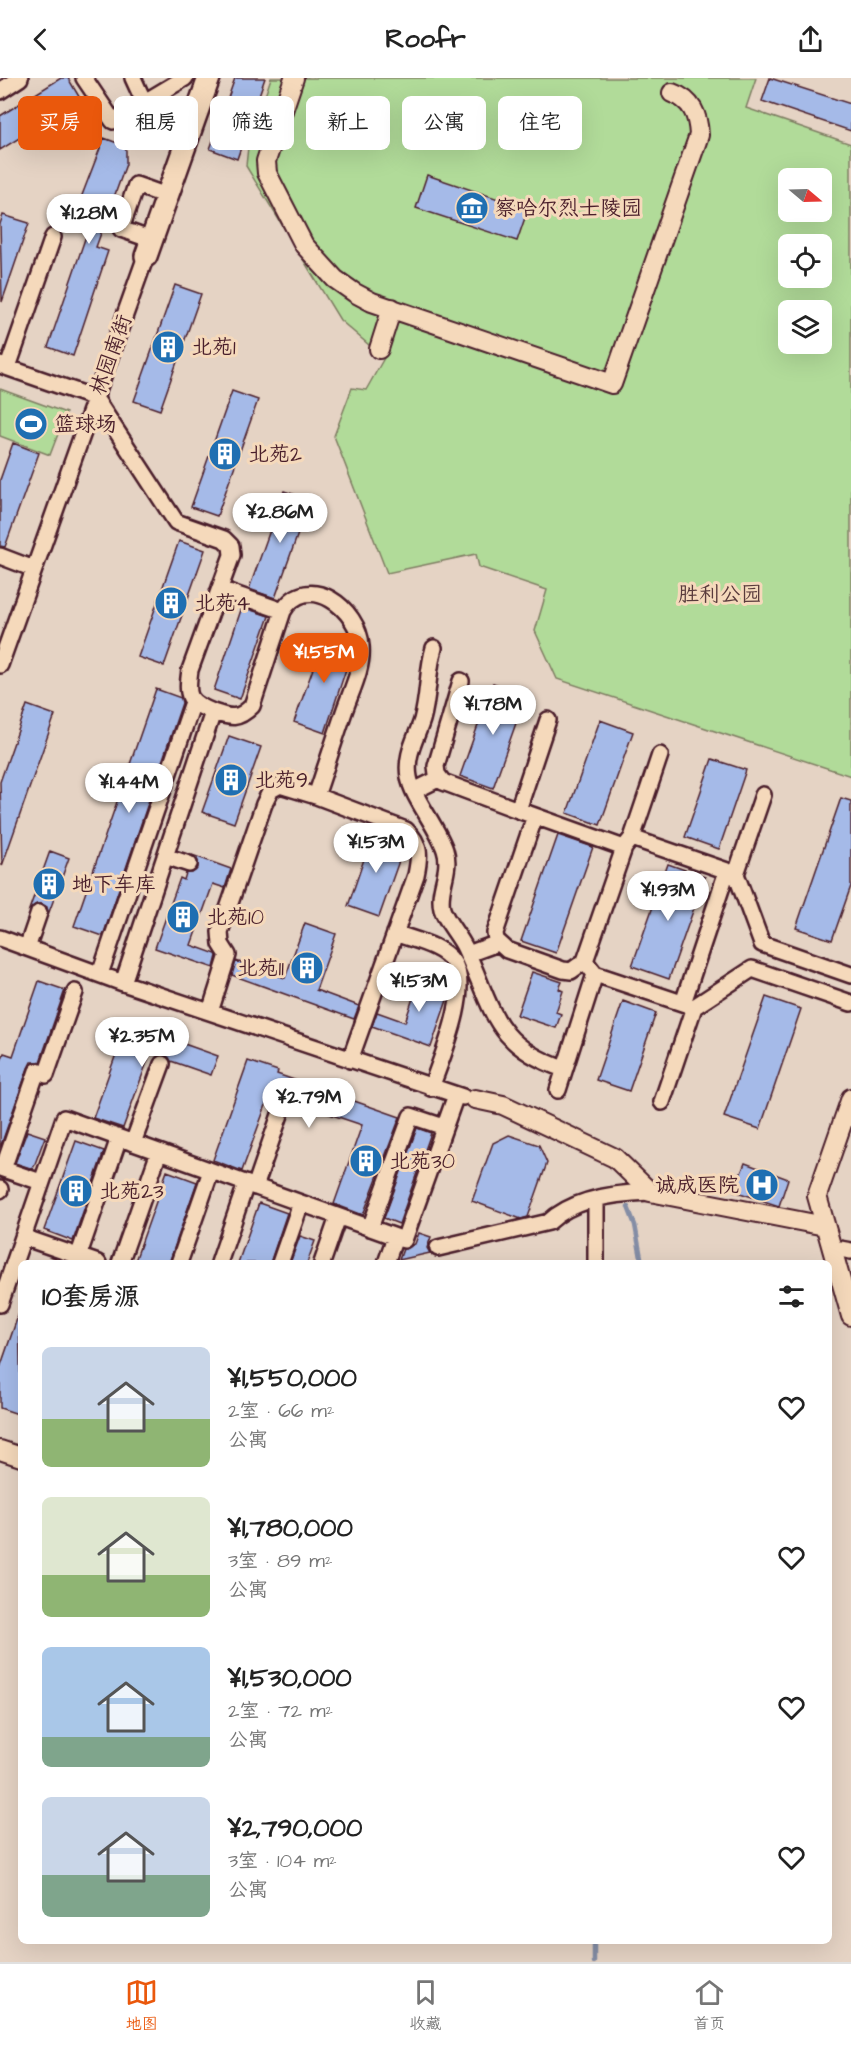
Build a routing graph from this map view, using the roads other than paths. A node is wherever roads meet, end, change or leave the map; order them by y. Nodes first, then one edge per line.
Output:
1 (20, 78) edge
2 (84, 78) edge
3 (133, 78) edge
4 (185, 78) edge
5 (209, 78) edge
6 (294, 78) edge
7 (0, 91) edge
8 (672, 93) dead end
9 (141, 96) edge
10 (154, 96) edge
11 (114, 120) edge
12 (167, 196) junction
13 (52, 237) dead end
14 (149, 248) junction
15 (392, 308) junction
16 (379, 349) dead end
17 (4, 366) edge
18 (95, 398) junction
19 (0, 556) edge
20 (34, 569) junction
21 (220, 589) junction
22 (283, 611) junction
23 (435, 648) dead end
24 (0, 665) edge
25 (461, 681) dead end
26 (193, 702) junction
27 (213, 712) junction
28 (548, 720) dead end
29 (660, 755) dead end
30 (440, 778) junction
31 (414, 791) junction
32 (763, 795) dead end
33 (316, 796) junction
34 (518, 810) junction
35 (535, 816) junction
36 (628, 843) junction
37 (165, 856) junction
38 (189, 864) dead end
39 (732, 872) junction
40 (39, 913) dead end
41 (395, 933) junction
42 (0, 938) edge
43 (498, 943) junction
44 (27, 948) junction
45 (468, 954) junction
46 (585, 962) junction
47 (100, 974) junction
48 (595, 974) junction
49 (851, 975) edge
50 (123, 982) junction
51 (75, 992) dead end
52 (851, 1003) edge
53 (689, 1005) junction
54 (210, 1012) junction
55 (350, 1060) junction
56 (162, 1064) dead end
57 (564, 1069) junction
58 (432, 1088) junction
59 (558, 1090) dead end
60 (456, 1095) junction
61 (851, 1098) edge
62 (475, 1099) joint
63 (662, 1102) dead end
64 (283, 1106) dead end
65 (444, 1127) junction
66 (126, 1141) junction
67 (159, 1152) junction
68 (1, 1168) edge
69 (211, 1171) junction
70 (41, 1182) junction
71 (250, 1185) junction
72 (650, 1192) junction
73 (596, 1200) junction
74 (301, 1203) junction
75 (338, 1217) junction
76 (825, 1226) junction
77 (370, 1228) junction
78 (395, 1237) junction
79 (22, 1238) junction
80 (438, 1248) dead end
81 (832, 1250) junction
82 (851, 1251) edge
83 (77, 1260) edge
84 (121, 1260) edge
85 (180, 1260) edge
86 (220, 1260) edge
87 (281, 1260) edge
88 (323, 1260) edge
89 (387, 1260) edge
90 (596, 1260) edge
91 (0, 1304) edge
92 (851, 1316) edge
93 (0, 1450) edge
94 (18, 1456) edge

1 - 7 street
2 - 11 street
3 - 9 street
4 - 10 street
5 - 12 main road, 林园南街
6 - 15 street
8 - 15 street
12 - 14 main road, 林园南街
12 - 14 street
13 - 17 street
14 - 18 street, 林园南街
15 - 16 street
17 - 18 street
18 - 20 street, 林园南街
18 - 21 street
19 - 20 street
20 - 24 street, 林园南街
21 - 22 street
21 - 26 street
22 - 27 street
22 - 33 street
23 - 31 street
25 - 30 street
26 - 27 street
26 - 47 street
27 - 37 street
28 - 34 street
29 - 36 street
30 - 31 street
30 - 34 street
31 - 45 street
32 - 39 street
33 - 41 street
33 - 54 street
34 - 35 street
35 - 36 street
35 - 43 street
36 - 39 street
36 - 46 street
37 - 38 street
37 - 50 street
39 - 49 street
39 - 53 street
40 - 44 street
41 - 55 street
41 - 58 street
42 - 44 street
43 - 45 street
43 - 46 street
44 - 47 street
45 - 57 street
46 - 48 street
47 - 50 street
48 - 53 street
48 - 57 street
50 - 54 street
51 - 68 street
52 - 53 street
53 - 63 street
54 - 55 street
55 - 58 street
56 - 66 street
57 - 59 street
58 - 60 street
60 - 62 street
60 - 65 street
61 - 76 street
62 - 72 street
64 - 71 street
65 - 77 street
65 - 78 street
66 - 67 street
66 - 70 street
66 - 83 street
67 - 69 street
67 - 84 street
68 - 70 street
69 - 71 street
69 - 85 street
70 - 79 street
71 - 74 street
71 - 86 street
72 - 73 street
72 - 76 street
73 - 80 street
73 - 90 street
74 - 75 street
74 - 87 street
75 - 77 street
75 - 88 street
76 - 81 street
77 - 78 street
78 - 89 street
79 - 83 street
79 - 91 street
81 - 82 street
81 - 92 street
93 - 94 street

